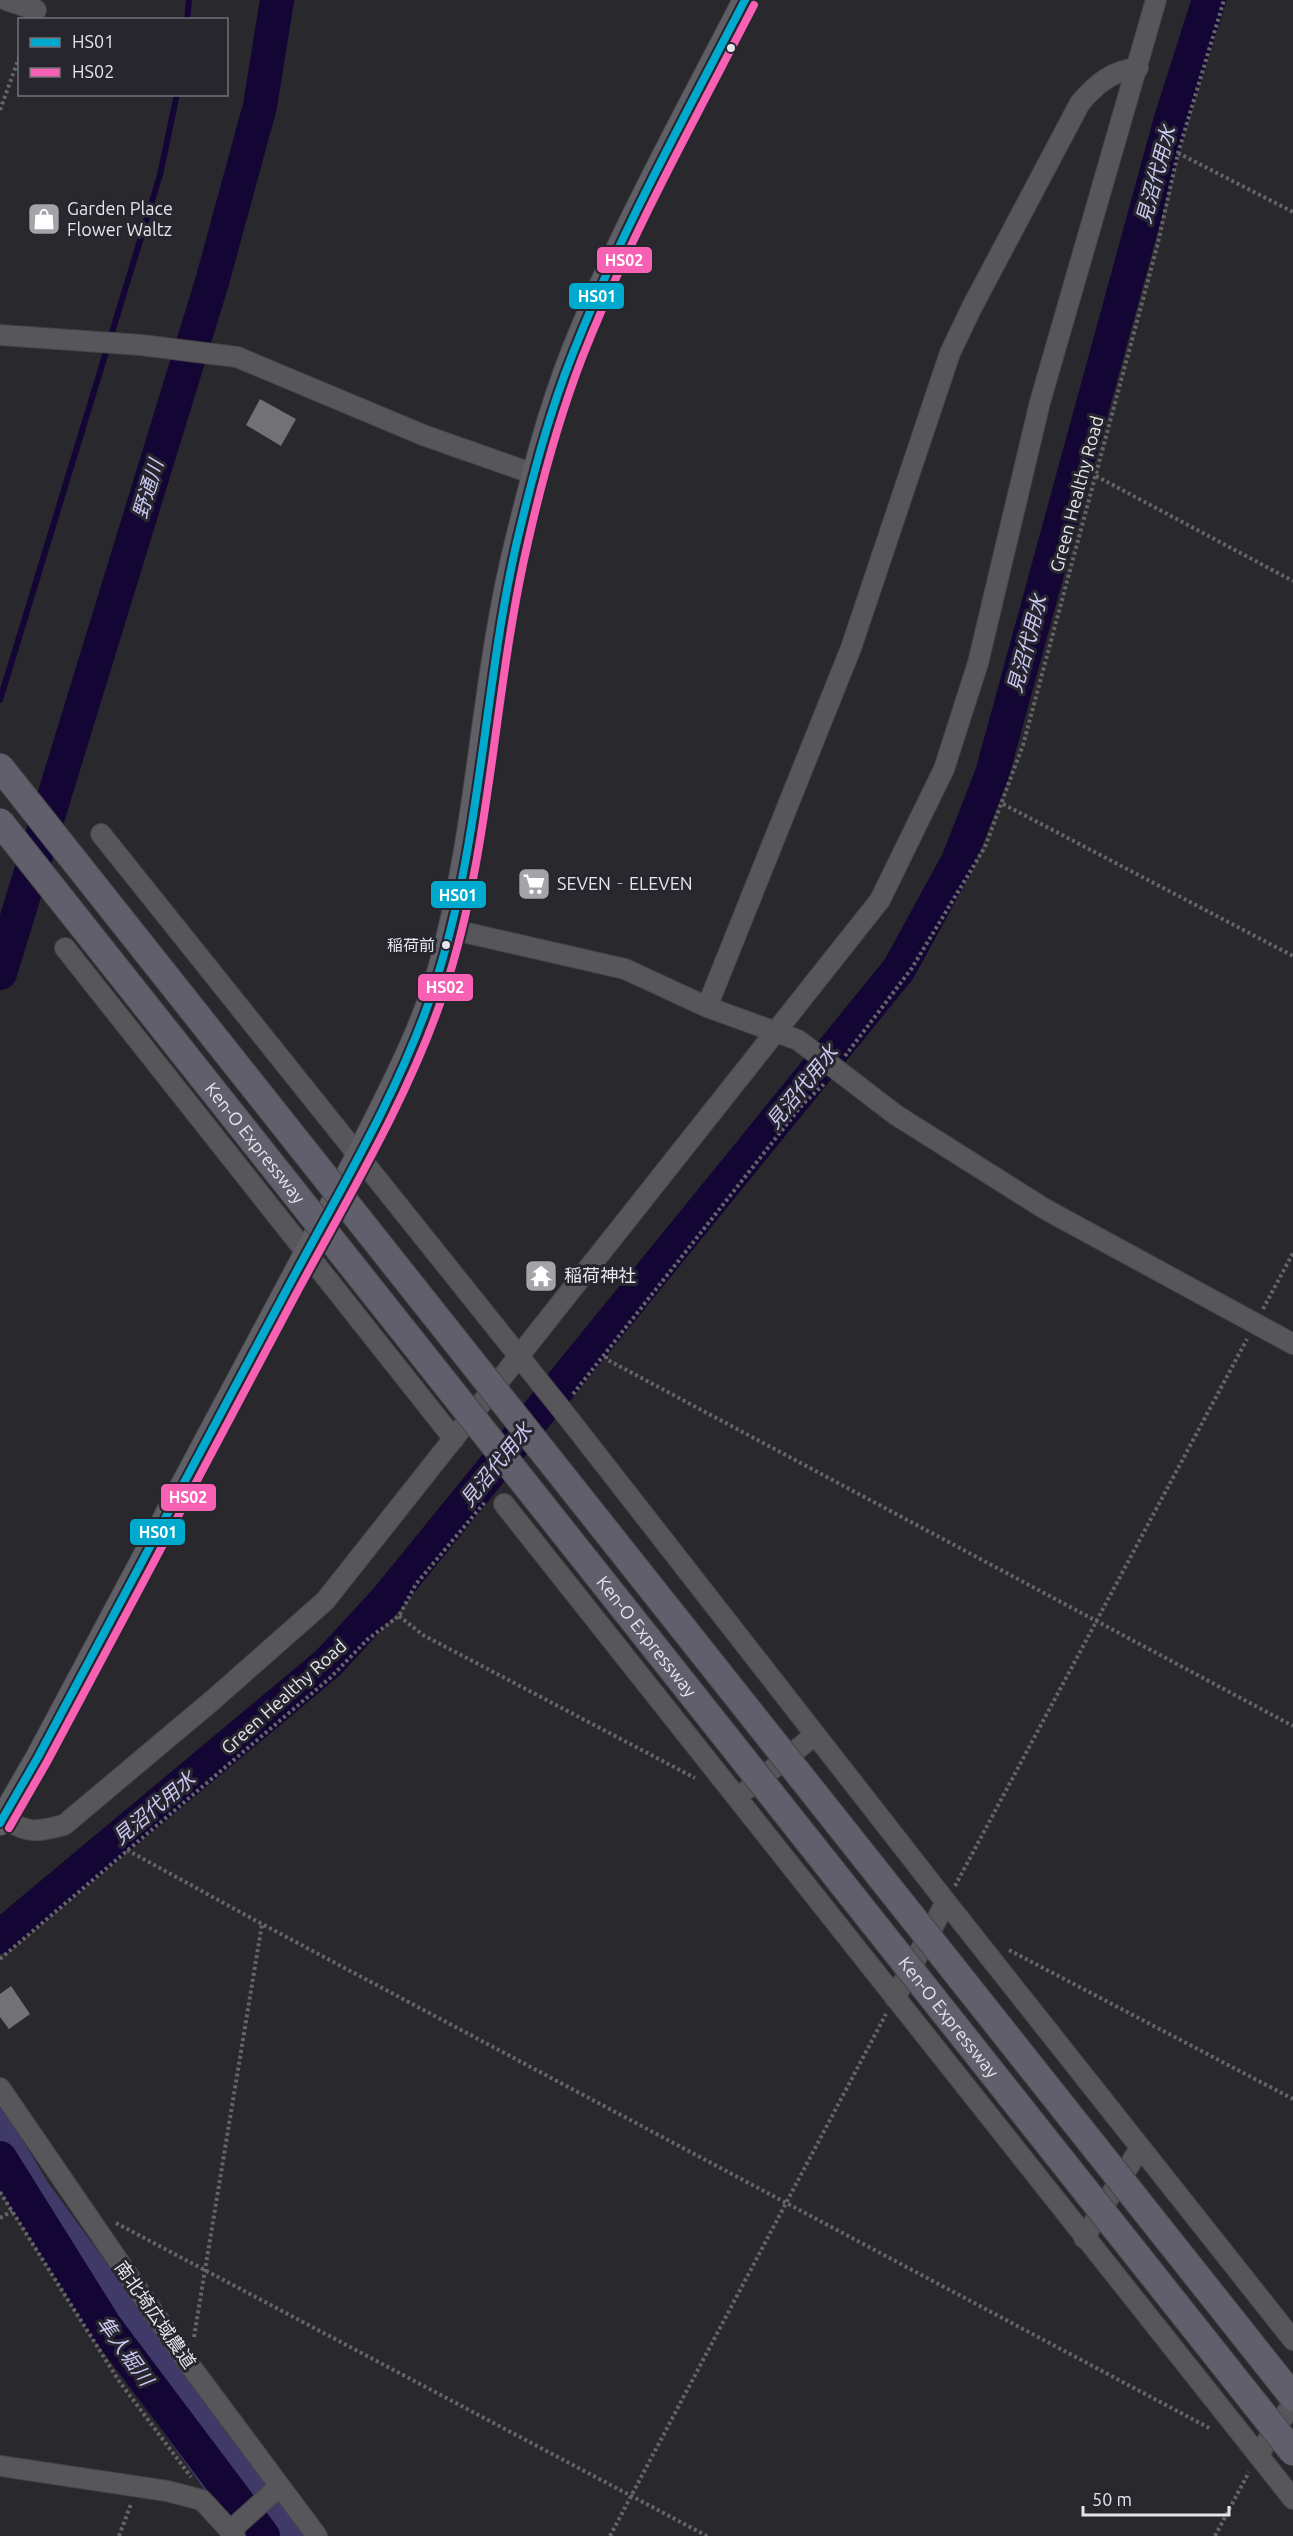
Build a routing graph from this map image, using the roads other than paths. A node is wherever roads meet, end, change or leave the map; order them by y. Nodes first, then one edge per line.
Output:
1 (6, 0) edge
2 (745, 0) edge
3 (1156, 0) edge
4 (36, 10) dead end
5 (1138, 68) junction
6 (0, 335) edge
7 (534, 474) junction
8 (0, 767) edge
9 (0, 822) edge
10 (101, 834) dead end
11 (450, 929) junction
12 (65, 948) dead end
13 (707, 1007) junction
14 (779, 1031) junction
15 (358, 1156) junction
16 (306, 1251) junction
17 (1293, 1344) edge
18 (519, 1358) junction
19 (454, 1439) junction
20 (496, 1502) road end
21 (815, 1735) junction
22 (738, 1797) junction
23 (2, 1820) edge
24 (946, 1902) junction
25 (895, 1998) junction
26 (0, 2088) edge
27 (1140, 2148) junction
28 (1084, 2238) junction
29 (1293, 2340) edge
30 (1293, 2397) edge
31 (1293, 2403) edge
32 (1293, 2452) edge
33 (1258, 2455) junction
34 (0, 2466) edge
35 (278, 2488) junction
36 (1293, 2499) edge
37 (234, 2530) edge
38 (317, 2536) edge

1 - 4 street
2 - 7 main road
3 - 5 street
5 - 13 street
5 - 14 street
6 - 7 street
7 - 11 main road
8 - 30 highway, Ken-O Expressway, bridge
9 - 32 highway, Ken-O Expressway, bridge
10 - 15 street
11 - 13 street
11 - 15 main road
12 - 16 street
13 - 14 street
14 - 17 street
14 - 18 street
15 - 16 main road
15 - 18 street
16 - 19 street
16 - 23 main road
18 - 19 street
18 - 21 street
19 - 23 street
20 - 22 street
21 - 22 street
21 - 24 street
22 - 25 street
24 - 25 street
24 - 27 street
25 - 28 street
26 - 35 street, 南北埼広域農道
27 - 28 street
27 - 29 street
28 - 33 street
31 - 33 street
33 - 36 street
34 - 37 street
35 - 37 street
35 - 38 street, 南北埼広域農道

